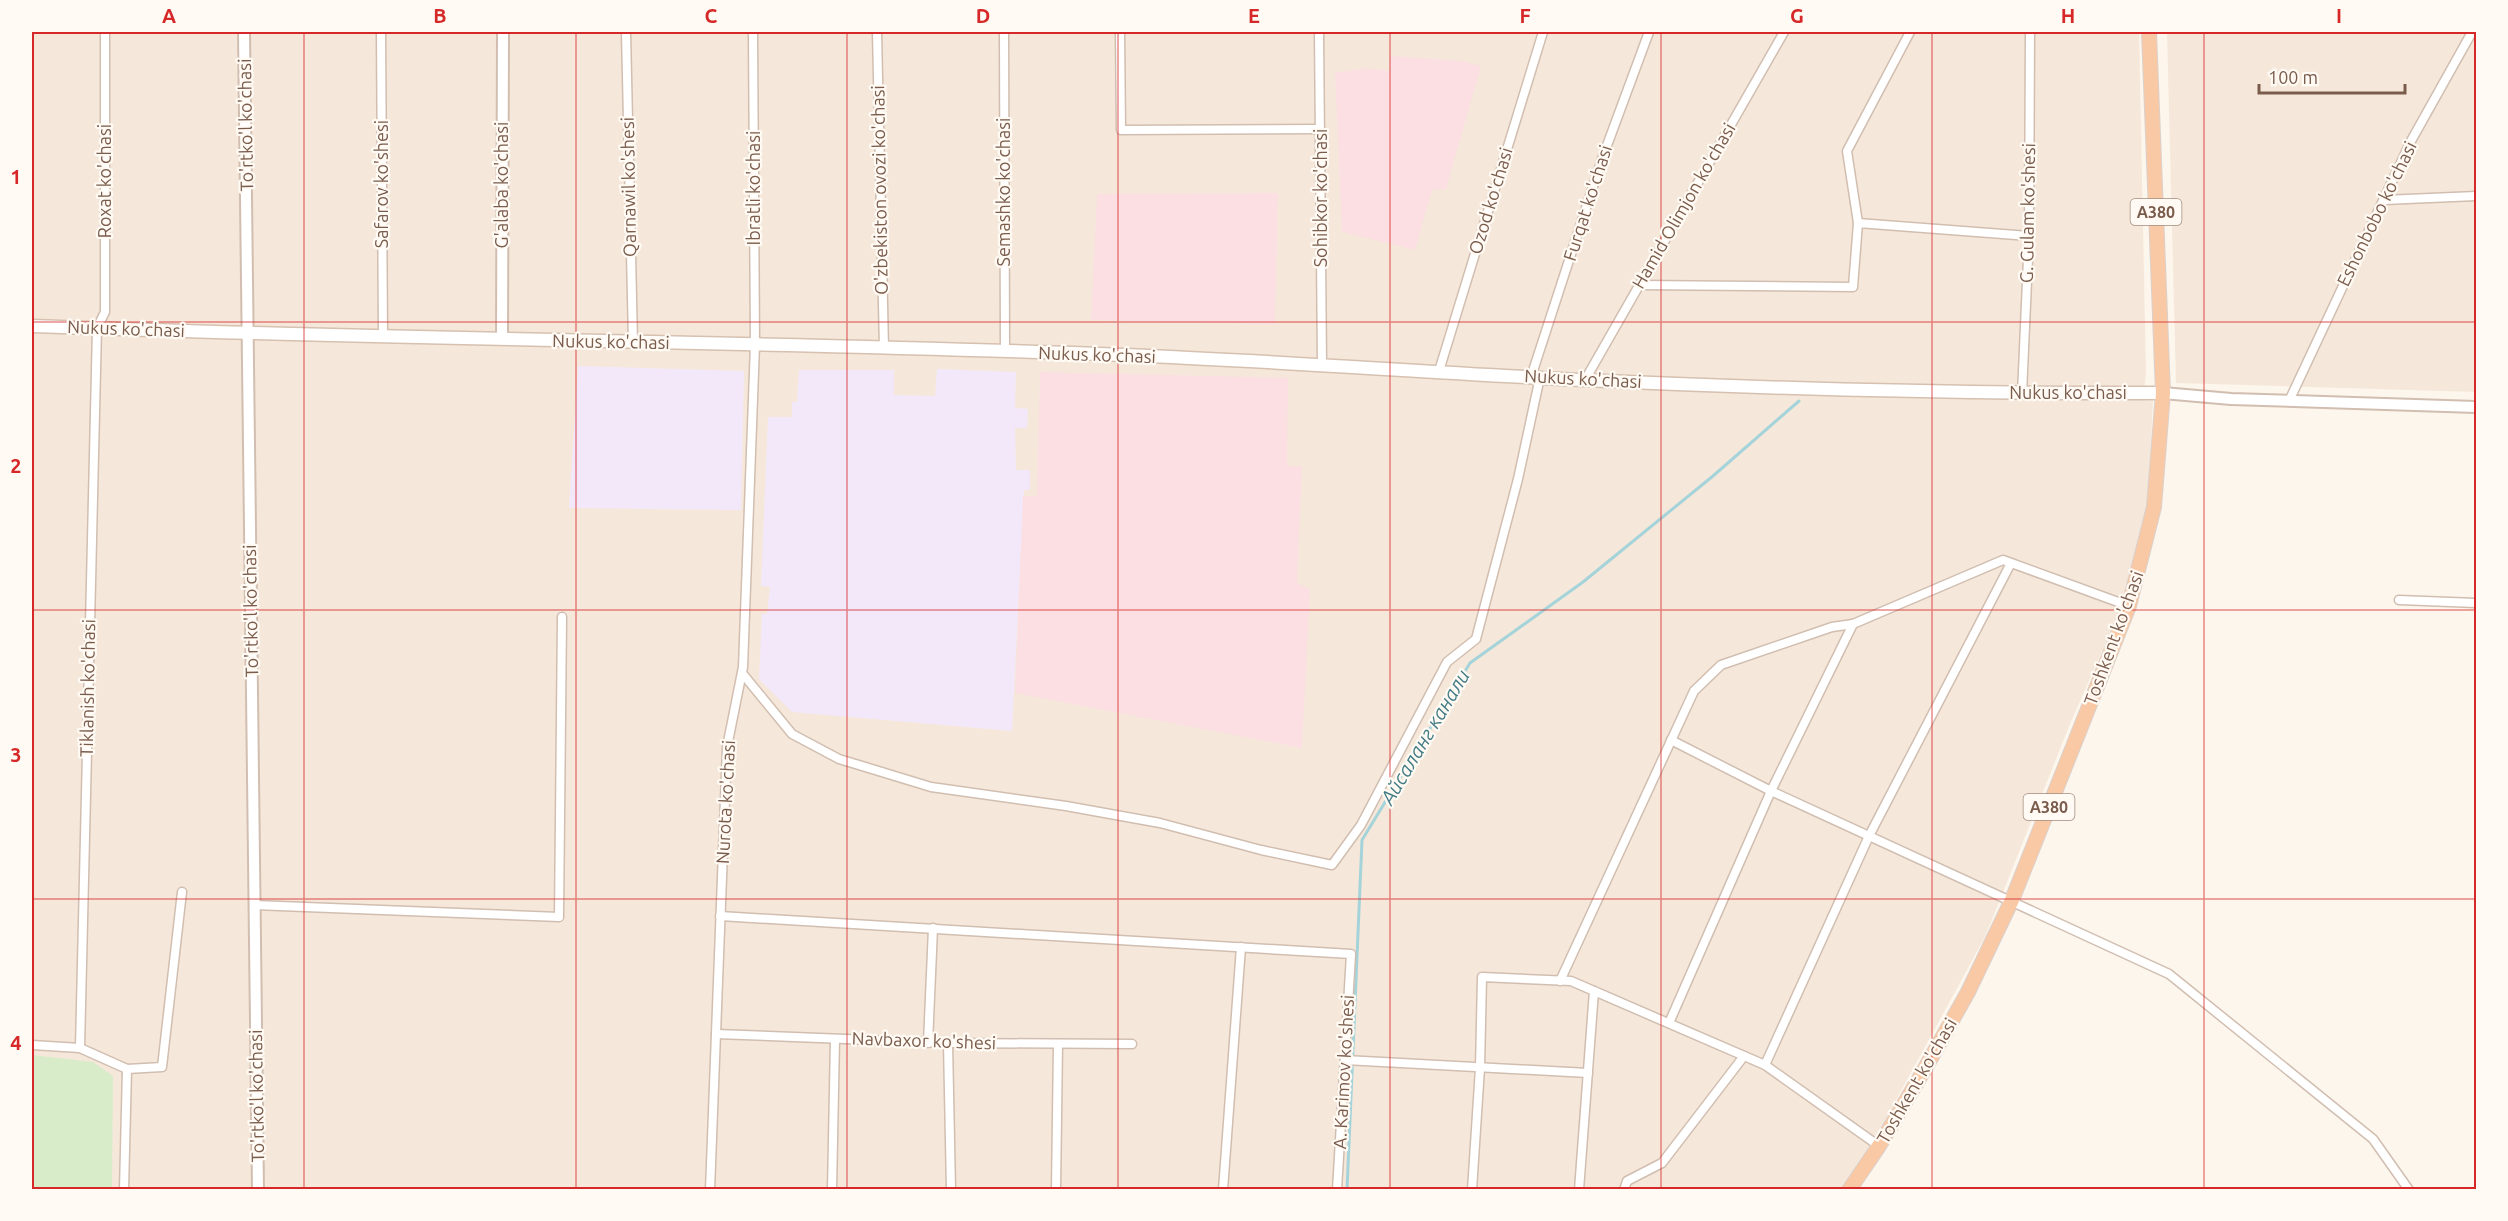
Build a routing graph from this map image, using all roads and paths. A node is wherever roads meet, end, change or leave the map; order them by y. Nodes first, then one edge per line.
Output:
1 (105, 32) edge
2 (244, 32) edge
3 (381, 32) edge
4 (503, 32) edge
5 (626, 32) edge
6 (753, 32) edge
7 (877, 32) edge
8 (1004, 32) edge
9 (1120, 32) edge
10 (1319, 32) edge
11 (1543, 32) edge
12 (1649, 32) edge
13 (1784, 32) edge
14 (1910, 32) edge
15 (2030, 32) edge
16 (2150, 32) edge
17 (2472, 32) edge
18 (1320, 129) junction
19 (2476, 196) edge
20 (2384, 200) junction
21 (1858, 224) junction
22 (2029, 236) junction
23 (1639, 285) junction
24 (32, 326) edge
25 (97, 328) junction
26 (249, 333) junction
27 (383, 337) junction
28 (502, 339) junction
29 (633, 342) junction
30 (755, 345) junction
31 (884, 349) junction
32 (1005, 352) junction
33 (1322, 364) junction
34 (1439, 371) junction
35 (1535, 377) junction
36 (1585, 380) junction
37 (2163, 393) junction
38 (2022, 394) junction
39 (2289, 401) junction
40 (2476, 407) edge
41 (2012, 563) junction
42 (2399, 600) dead end
43 (2476, 603) edge
44 (2129, 606) junction
45 (562, 617) dead end
46 (1853, 624) junction
47 (742, 673) junction
48 (1671, 740) junction
49 (1771, 791) junction
50 (1869, 836) junction
51 (182, 892) dead end
52 (2012, 900) junction
53 (254, 905) junction
54 (720, 916) junction
55 (933, 928) junction
56 (1241, 947) junction
57 (1560, 981) junction
58 (1594, 992) junction
59 (1669, 1023) junction
60 (716, 1034) junction
61 (835, 1039) junction
62 (928, 1043) junction
63 (948, 1044) junction
64 (1058, 1044) junction
65 (1132, 1044) dead end
66 (32, 1045) edge
67 (80, 1048) junction
68 (1744, 1056) junction
69 (1345, 1060) junction
70 (1765, 1065) junction
71 (1480, 1068) junction
72 (127, 1069) junction
73 (1588, 1072) junction
74 (1879, 1146) junction
75 (124, 1190) edge
76 (258, 1190) edge
77 (710, 1190) edge
78 (832, 1190) edge
79 (951, 1190) edge
80 (1056, 1190) edge
81 (1223, 1190) edge
82 (1337, 1190) edge
83 (1472, 1190) edge
84 (1579, 1190) edge
85 (1624, 1190) edge
86 (1849, 1190) edge
87 (2409, 1190) edge

1 - 25 street, Roxat ko'chasi
2 - 26 street, To'rtko'l ko'chasi
3 - 27 street, Safarov ko'shesi
4 - 28 street, G'alaba ko'chasi
5 - 29 street, Qarnawil ko'shesi
6 - 30 street, Ibratli ko'chasi
7 - 31 street, O'zbekiston ovozi ko'chasi
8 - 32 street, Semashko ko'chasi
9 - 18 street
10 - 18 street, Sohibkor ko'chasi
11 - 34 street, Ozod ko'chasi
12 - 35 street, Furqat ko'chasi
13 - 23 street, Hamid Olimjon ko'chasi
14 - 21 street
15 - 22 street, G. Gulam ko'shesi
16 - 37 highway, Toshkent ko'chasi / A380
17 - 20 street, Eshonbobo ko'chasi
18 - 33 street, Sohibkor ko'chasi
19 - 20 street
20 - 39 street, Eshonbobo ko'chasi
21 - 22 street
21 - 23 street
22 - 38 street, G. Gulam ko'shesi
23 - 36 street, Hamid Olimjon ko'chasi
24 - 25 main road, Nukus ko'chasi
25 - 26 main road, Nukus ko'chasi
25 - 67 street, Tiklanish ko'chasi
26 - 27 main road, Nukus ko'chasi
26 - 53 street, To'rtko'l ko'chasi
27 - 28 main road, Nukus ko'chasi
28 - 29 main road, Nukus ko'chasi
29 - 30 main road, Nukus ko'chasi
30 - 31 main road, Nukus ko'chasi
30 - 47 street, Nurota ko'chasi
31 - 32 main road, Nukus ko'chasi
32 - 33 main road, Nukus ko'chasi
33 - 34 main road, Nukus ko'chasi
34 - 35 main road, Nukus ko'chasi
35 - 36 main road, Nukus ko'chasi
35 - 47 street, Furqat ko'chasi
36 - 38 main road, Nukus ko'chasi
37 - 38 main road, Nukus ko'chasi
37 - 39 street
37 - 44 highway, Toshkent ko'chasi / A380
39 - 40 street
41 - 44 street
41 - 46 street
41 - 50 street
42 - 43 street
44 - 52 highway, Toshkent ko'chasi / A380
45 - 53 street
46 - 48 street
46 - 49 street
47 - 54 street, Nurota ko'chasi
48 - 49 street
48 - 57 street
49 - 50 street
49 - 59 street
50 - 52 street
50 - 70 street
51 - 72 street
52 - 74 highway, Toshkent ko'chasi / A380
52 - 87 street
53 - 76 street, To'rtko'l ko'chasi
54 - 55 street
54 - 60 street, Nurota ko'chasi
55 - 56 street
55 - 62 street
56 - 69 street, A. Karimov ko'shesi
56 - 81 street
57 - 58 street
57 - 71 street
58 - 59 street
58 - 73 street
59 - 68 street
60 - 61 street, Navbaxor ko'shesi
60 - 77 street, Nurota ko'chasi
61 - 62 street, Navbaxor ko'shesi
61 - 78 street
62 - 63 street, Navbaxor ko'shesi
63 - 64 street, Navbaxor ko'shesi
63 - 79 street
64 - 65 street, Navbaxor ko'shesi
64 - 80 street
66 - 67 street
67 - 72 street
68 - 70 street
68 - 85 street
69 - 71 street
69 - 82 street, A. Karimov ko'shesi
70 - 74 street
71 - 73 street
71 - 83 street
72 - 75 street
73 - 84 street
74 - 86 highway, Toshkent ko'chasi / A380

